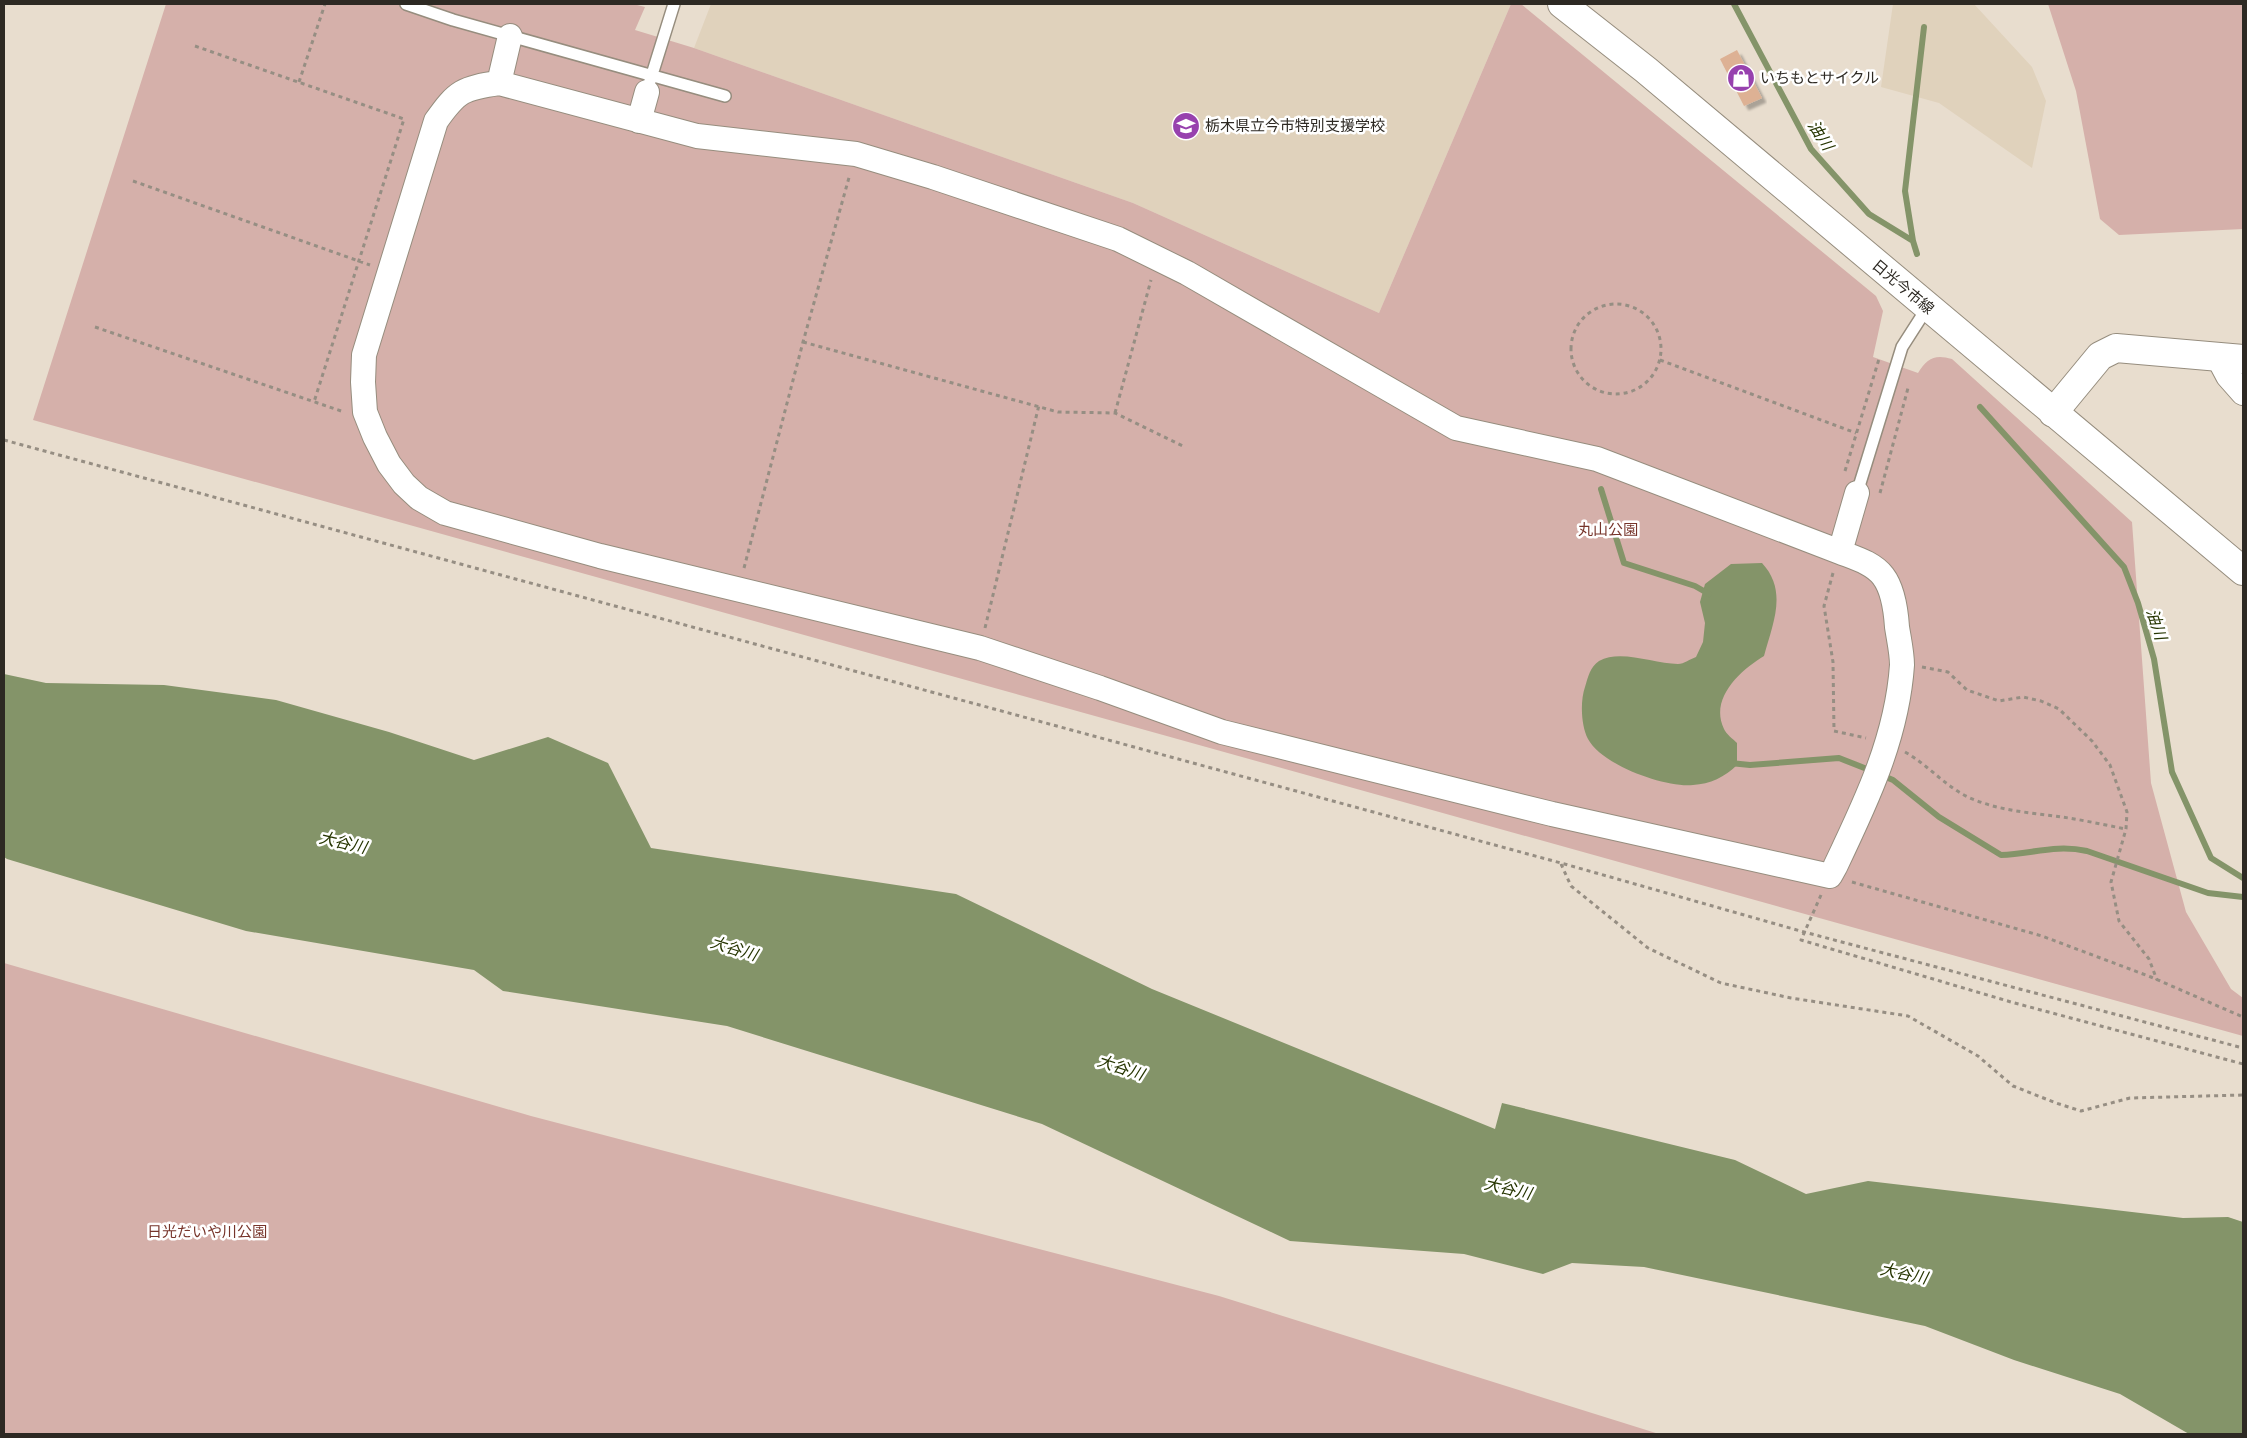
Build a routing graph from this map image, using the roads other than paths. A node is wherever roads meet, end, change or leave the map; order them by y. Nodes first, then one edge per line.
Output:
1 (406, 4) edge
2 (674, 4) edge
3 (1562, 4) edge
4 (510, 36) junction
5 (499, 83) junction
6 (650, 83) junction
7 (725, 96) dead end
8 (639, 121) junction
9 (1927, 308) junction
10 (2231, 359) edge
11 (2243, 393) edge
12 (2053, 413) junction
13 (1868, 496) joint
14 (1850, 556) junction
15 (2243, 571) edge

1 - 4 lane
2 - 6 lane
3 - 9 main road, 日光今市線
4 - 5 street
4 - 6 lane
5 - 8 street
5 - 14 street
6 - 7 lane
6 - 8 street
8 - 14 street
9 - 12 main road, 日光今市線
9 - 13 lane
10 - 11 street
10 - 12 main road
12 - 15 main road, 日光今市線
13 - 14 street

